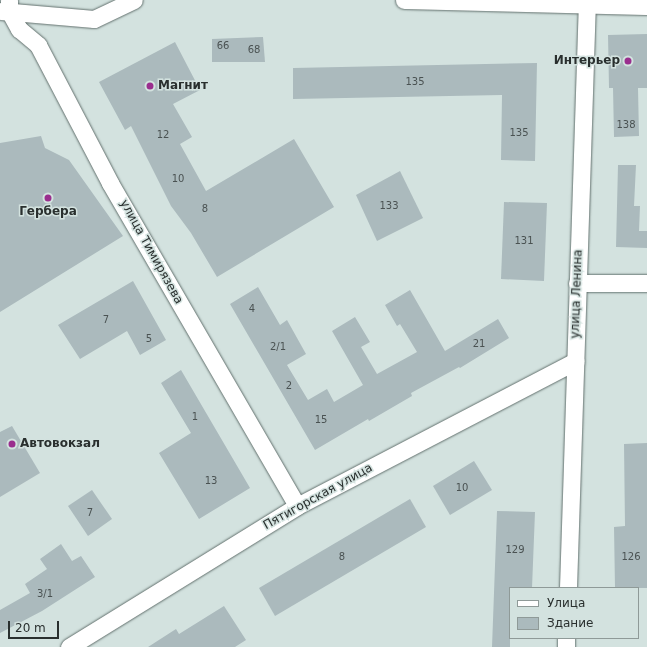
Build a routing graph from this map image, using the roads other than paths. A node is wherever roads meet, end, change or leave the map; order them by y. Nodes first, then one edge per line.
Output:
1 (134, 0) edge
2 (404, 0) edge
3 (587, 3) edge
4 (647, 6) edge
5 (6, 8) edge
6 (578, 283) junction
7 (647, 283) edge
8 (575, 361) junction
9 (297, 506) junction
10 (568, 587) edge
11 (69, 647) edge

1 - 5 street
2 - 3 street
3 - 4 street
3 - 6 street, улица Ленина
5 - 9 street, улица Тимирязева
6 - 7 street
6 - 8 street, улица Ленина
8 - 9 street, Пятигорская улица
8 - 10 street, улица Ленина
9 - 11 street, Пятигорская улица

